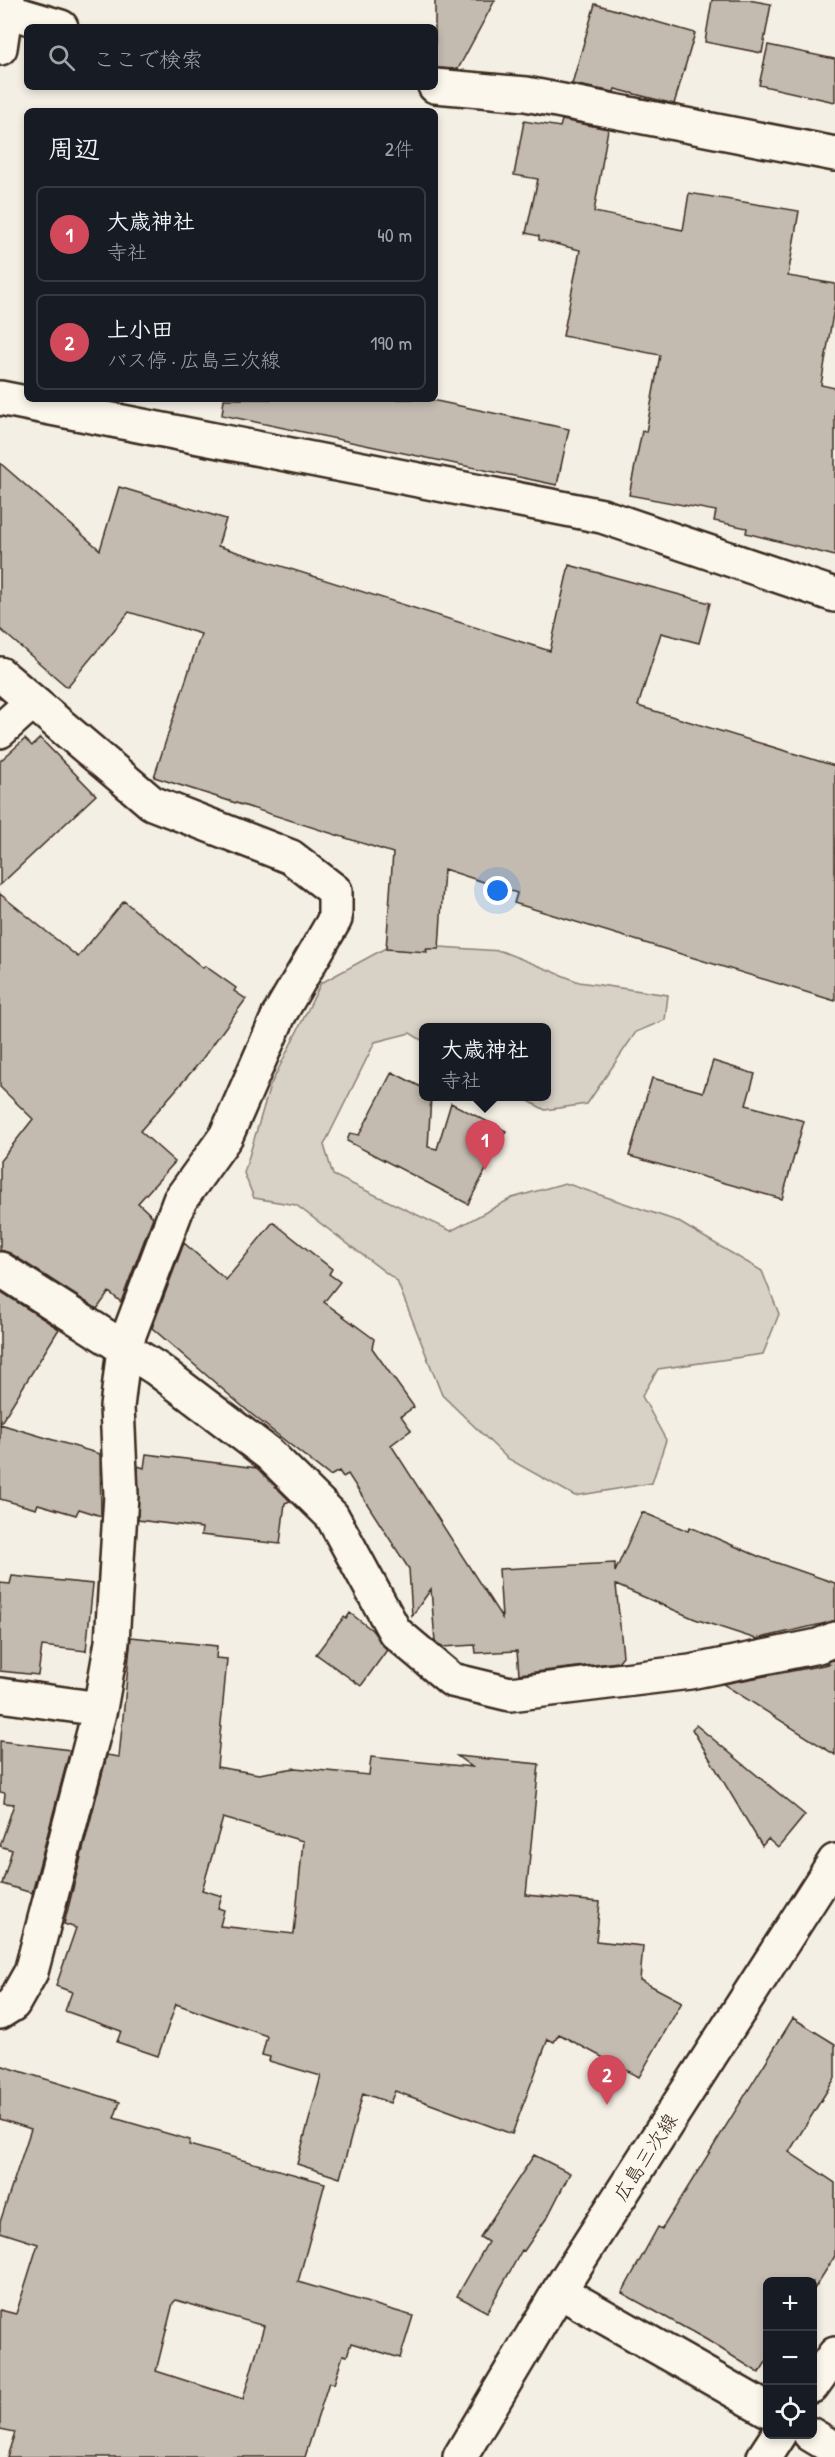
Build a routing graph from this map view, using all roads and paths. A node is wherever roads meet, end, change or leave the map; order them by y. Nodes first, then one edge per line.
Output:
1 (5, 7) edge
2 (53, 24) edge
3 (0, 48) edge
4 (438, 86) edge
5 (835, 154) edge
6 (0, 398) edge
7 (835, 595) edge
8 (0, 675) edge
9 (31, 703) junction
10 (0, 731) edge
11 (0, 1269) edge
12 (124, 1348) junction
13 (835, 1639) edge
14 (0, 1695) edge
15 (100, 1708) junction
16 (835, 1861) edge
17 (0, 2012) edge
18 (559, 2291) junction
19 (835, 2354) edge
20 (814, 2385) edge
21 (763, 2407) edge
22 (817, 2438) edge
23 (776, 2439) edge
24 (835, 2449) edge
25 (460, 2457) edge
26 (764, 2457) edge

1 - 2 street
1 - 3 street
4 - 5 street
6 - 7 street
8 - 9 street
9 - 10 street
9 - 12 street
11 - 12 street
12 - 13 street
12 - 15 street
14 - 15 street
15 - 17 street
16 - 18 street, 広島三次線
18 - 21 street
18 - 25 street, 広島三次線
19 - 20 street
22 - 24 street
23 - 26 street

